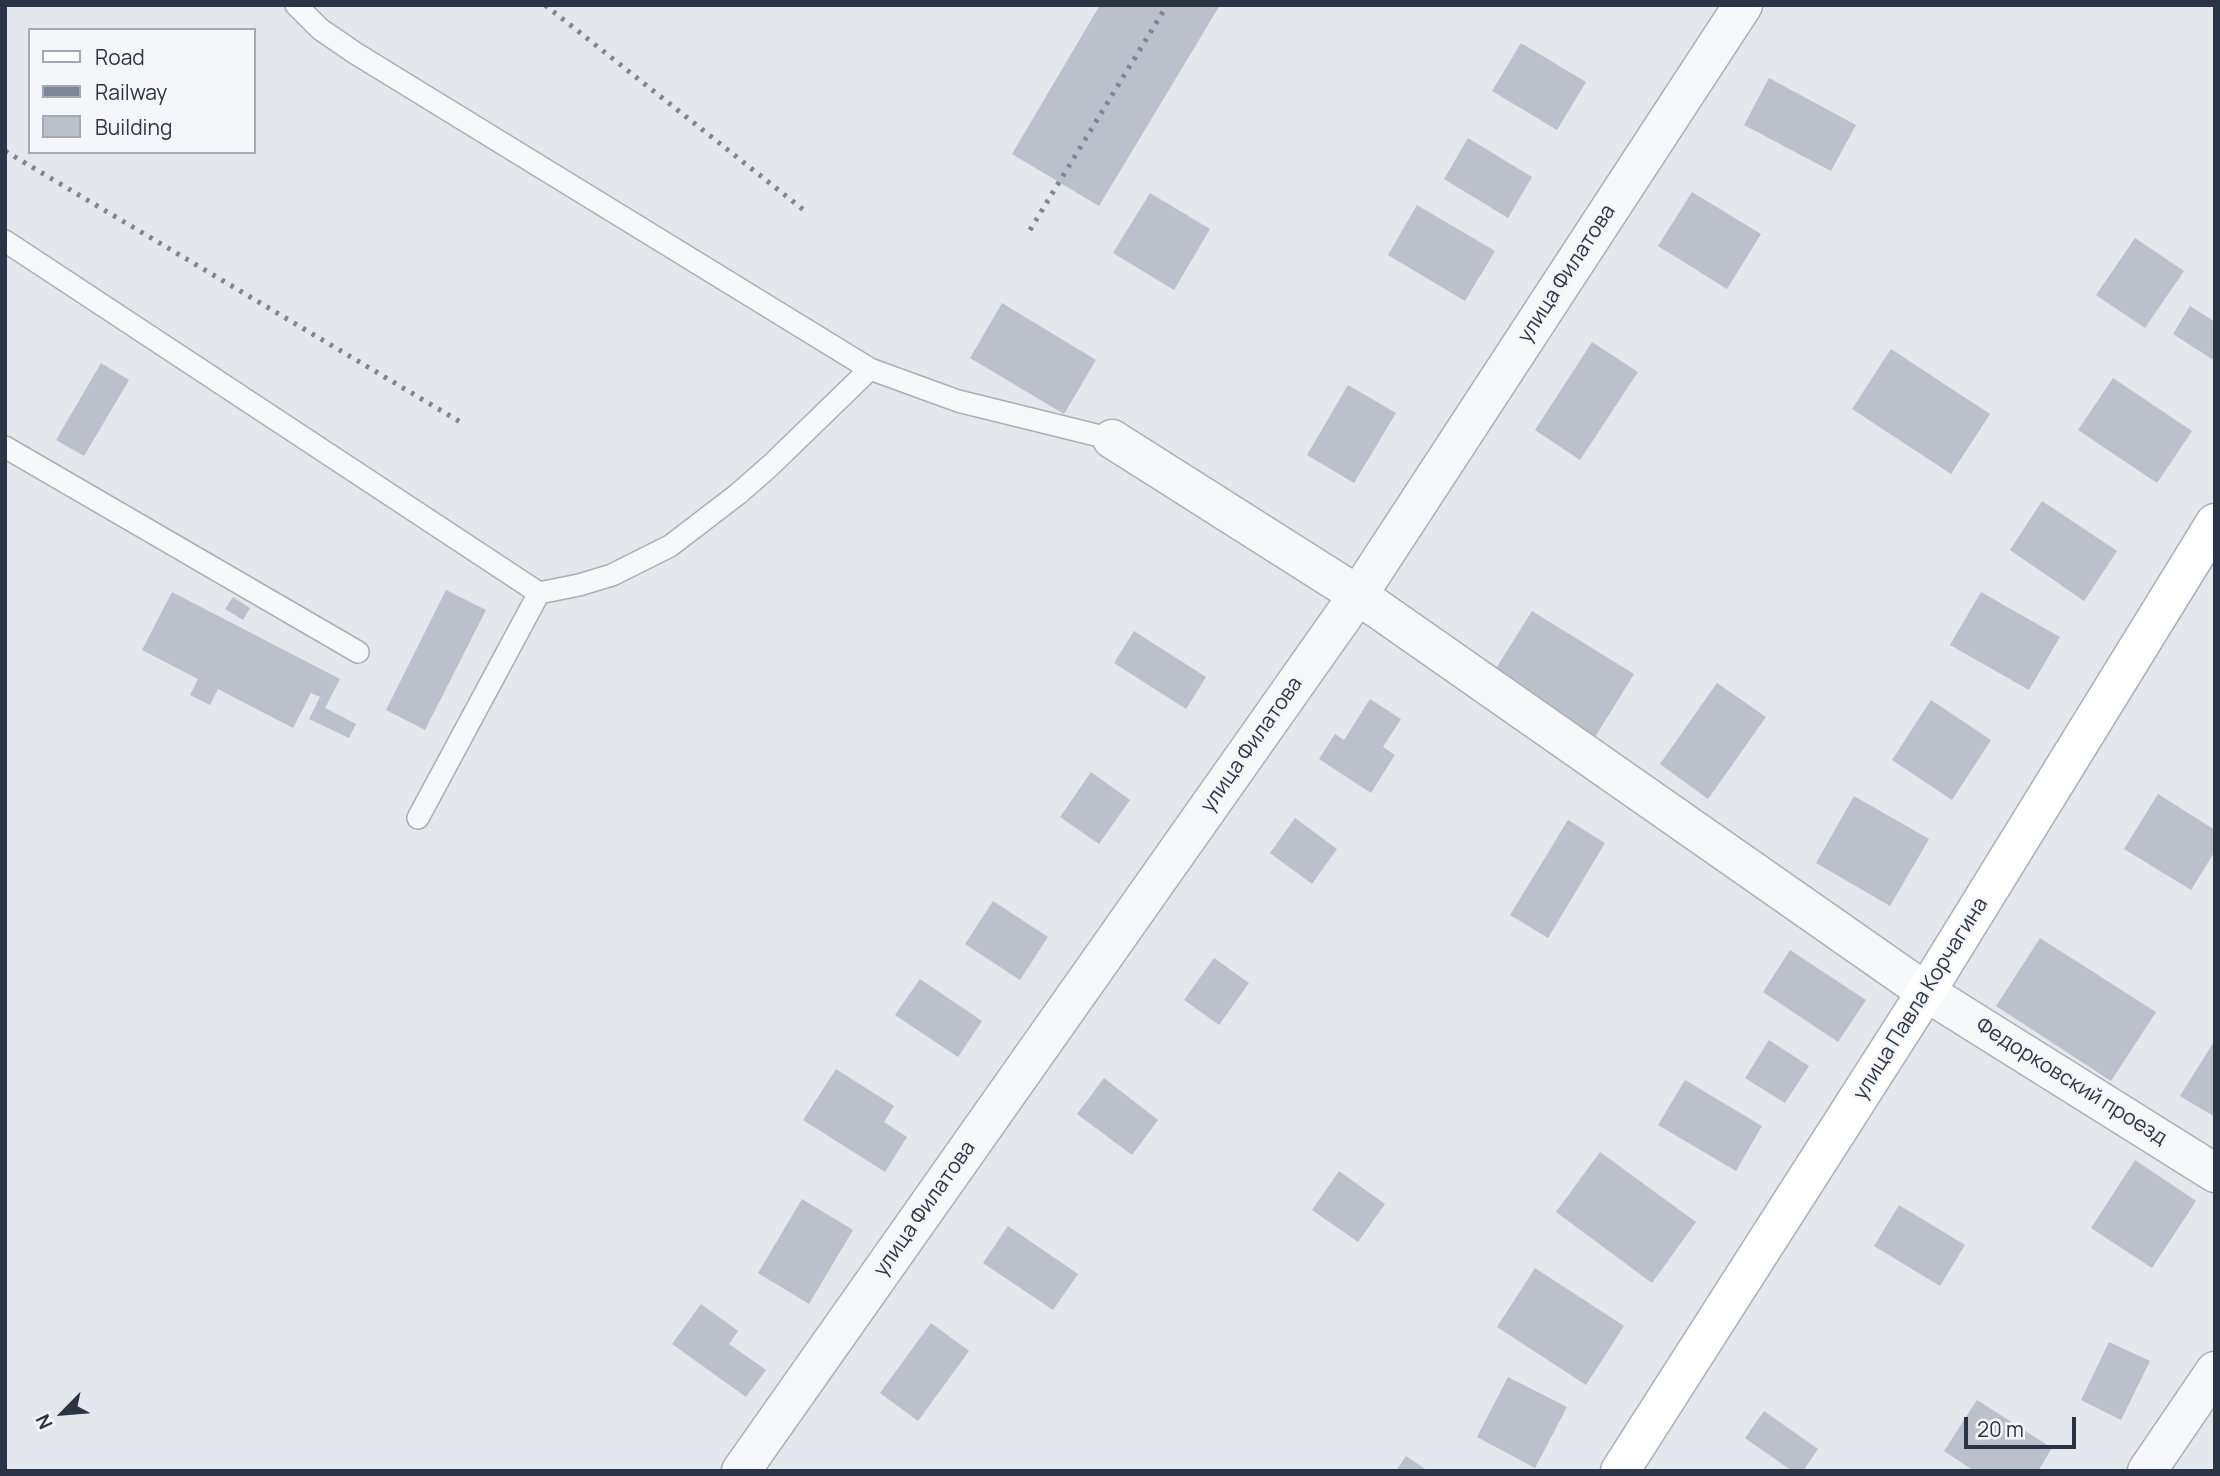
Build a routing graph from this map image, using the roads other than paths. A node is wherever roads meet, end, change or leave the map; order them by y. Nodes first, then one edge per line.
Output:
1 (296, 5) edge
2 (1742, 5) edge
3 (5, 241) edge
4 (870, 369) junction
5 (1112, 439) joint
6 (5, 447) edge
7 (2215, 523) edge
8 (539, 593) junction
9 (1358, 595) junction
10 (358, 652) dead end
11 (418, 818) dead end
12 (1926, 992) junction
13 (2215, 1172) edge
14 (2215, 1371) edge
15 (741, 1471) edge
16 (1620, 1471) edge
17 (2147, 1471) edge

1 - 4 lane
2 - 9 street, улица Филатова
3 - 8 lane
4 - 5 lane
4 - 8 lane
5 - 9 street, Федорковский проезд
6 - 10 lane
7 - 12 main road, улица Павла Корчагина
8 - 11 lane
9 - 12 street, Федорковский проезд
9 - 15 street, улица Филатова
12 - 13 street, Федорковский проезд
12 - 16 main road, улица Павла Корчагина
14 - 17 street

